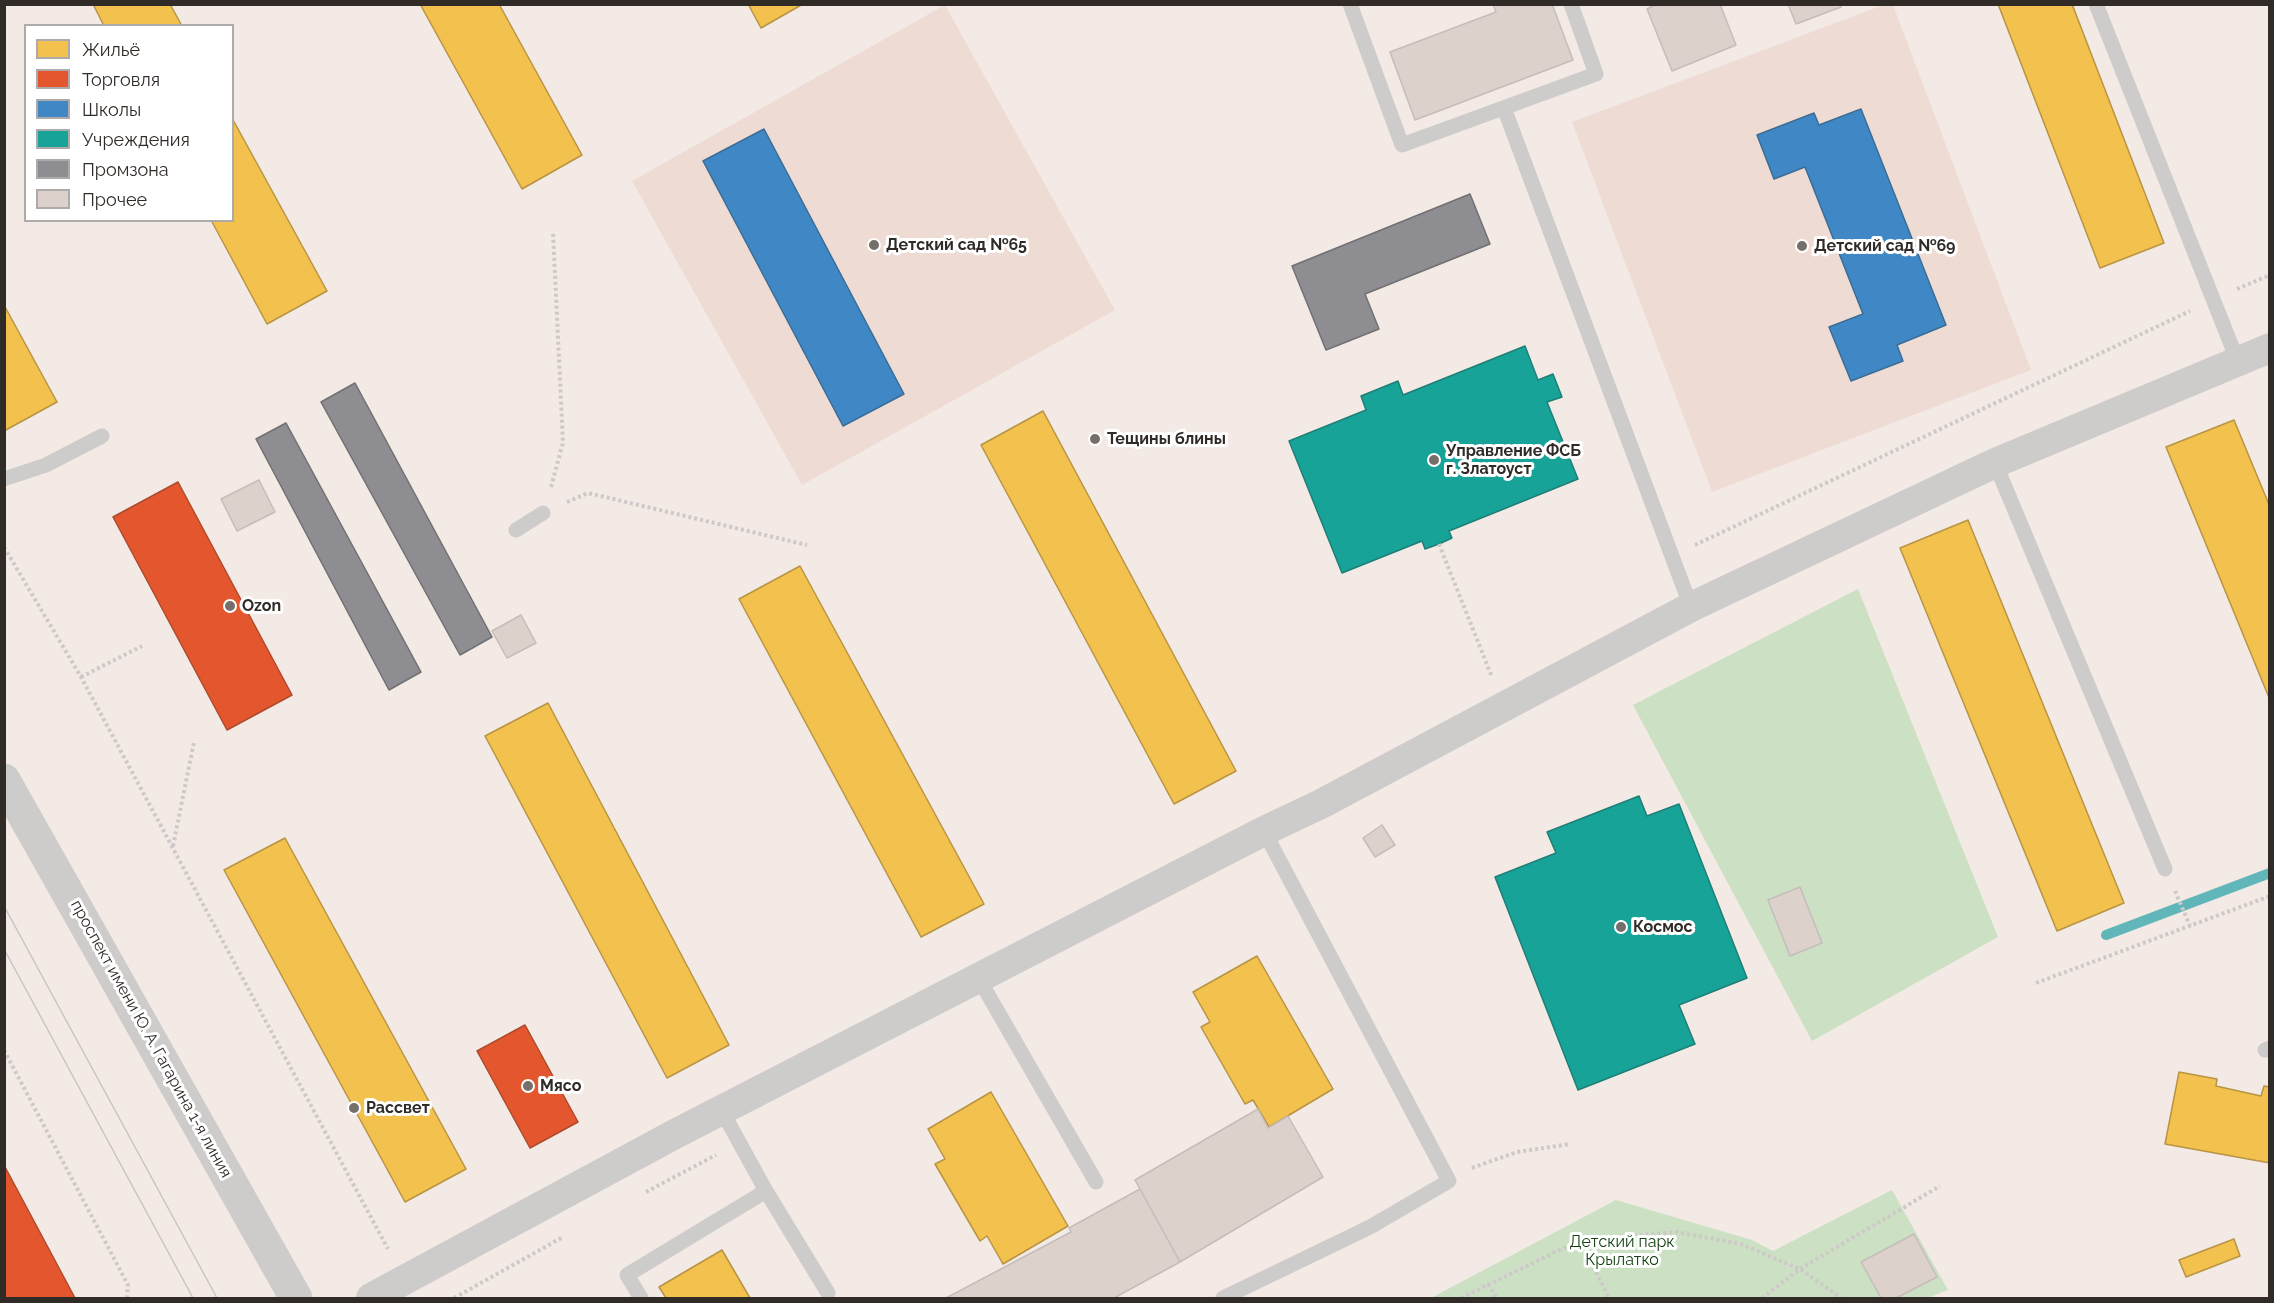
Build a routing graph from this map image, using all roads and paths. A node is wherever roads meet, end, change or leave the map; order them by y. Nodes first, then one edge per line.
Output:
1 (1350, 4) edge
2 (1571, 4) edge
3 (2096, 4) edge
4 (1504, 108) junction
5 (553, 232) dead end
6 (2270, 275) edge
7 (2213, 300) junction
8 (2260, 356) edge
9 (102, 436) dead end
10 (1995, 463) junction
11 (4, 479) edge
12 (543, 513) junction
13 (516, 530) dead end
14 (1439, 543) dead end
15 (807, 545) dead end
16 (4, 547) edge
17 (1671, 555) junction
18 (1691, 607) junction
19 (142, 646) dead end
20 (81, 677) junction
21 (1504, 708) junction
22 (194, 742) dead end
23 (4, 780) edge
24 (1264, 831) junction
25 (172, 847) junction
26 (2165, 869) joint
27 (2270, 896) edge
28 (2190, 926) junction
29 (979, 979) junction
30 (2036, 983) dead end
31 (4, 1050) edge
32 (722, 1111) junction
33 (1570, 1144) dead end
34 (1473, 1167) dead end
35 (1096, 1182) dead end
36 (1940, 1186) dead end
37 (766, 1191) junction
38 (1580, 1240) junction
39 (1800, 1269) junction
40 (404, 1280) junction
41 (1488, 1284) junction
42 (828, 1293) dead end
43 (127, 1299) edge
44 (296, 1299) edge
45 (371, 1299) edge
46 (641, 1299) edge
47 (1223, 1299) edge
48 (1461, 1299) edge
49 (1497, 1299) edge
50 (1609, 1299) edge
51 (1762, 1299) edge
52 (1841, 1299) edge

1 - 4 lane
2 - 4 lane
3 - 7 lane
4 - 17 lane
5 - 12 path
6 - 7 path
7 - 8 lane
7 - 17 path
8 - 10 street
9 - 11 lane
10 - 18 street
10 - 26 lane
12 - 13 lane
12 - 15 path
14 - 21 path
16 - 20 path
17 - 18 lane
18 - 21 street
19 - 20 path
20 - 25 path
21 - 24 street
22 - 25 path
23 - 44 main road, проспект имени Ю. А. Гагарина 1-я линия
24 - 29 street
24 - 47 lane
25 - 40 path
26 - 28 path
27 - 28 path
28 - 30 path
29 - 32 street
29 - 35 lane
31 - 43 path
32 - 37 lane
32 - 40 street
33 - 34 path
36 - 39 path
37 - 42 lane
37 - 46 lane
38 - 39 path
38 - 41 path
38 - 50 path
39 - 51 path
39 - 52 path
40 - 45 street
41 - 48 path
41 - 49 path

